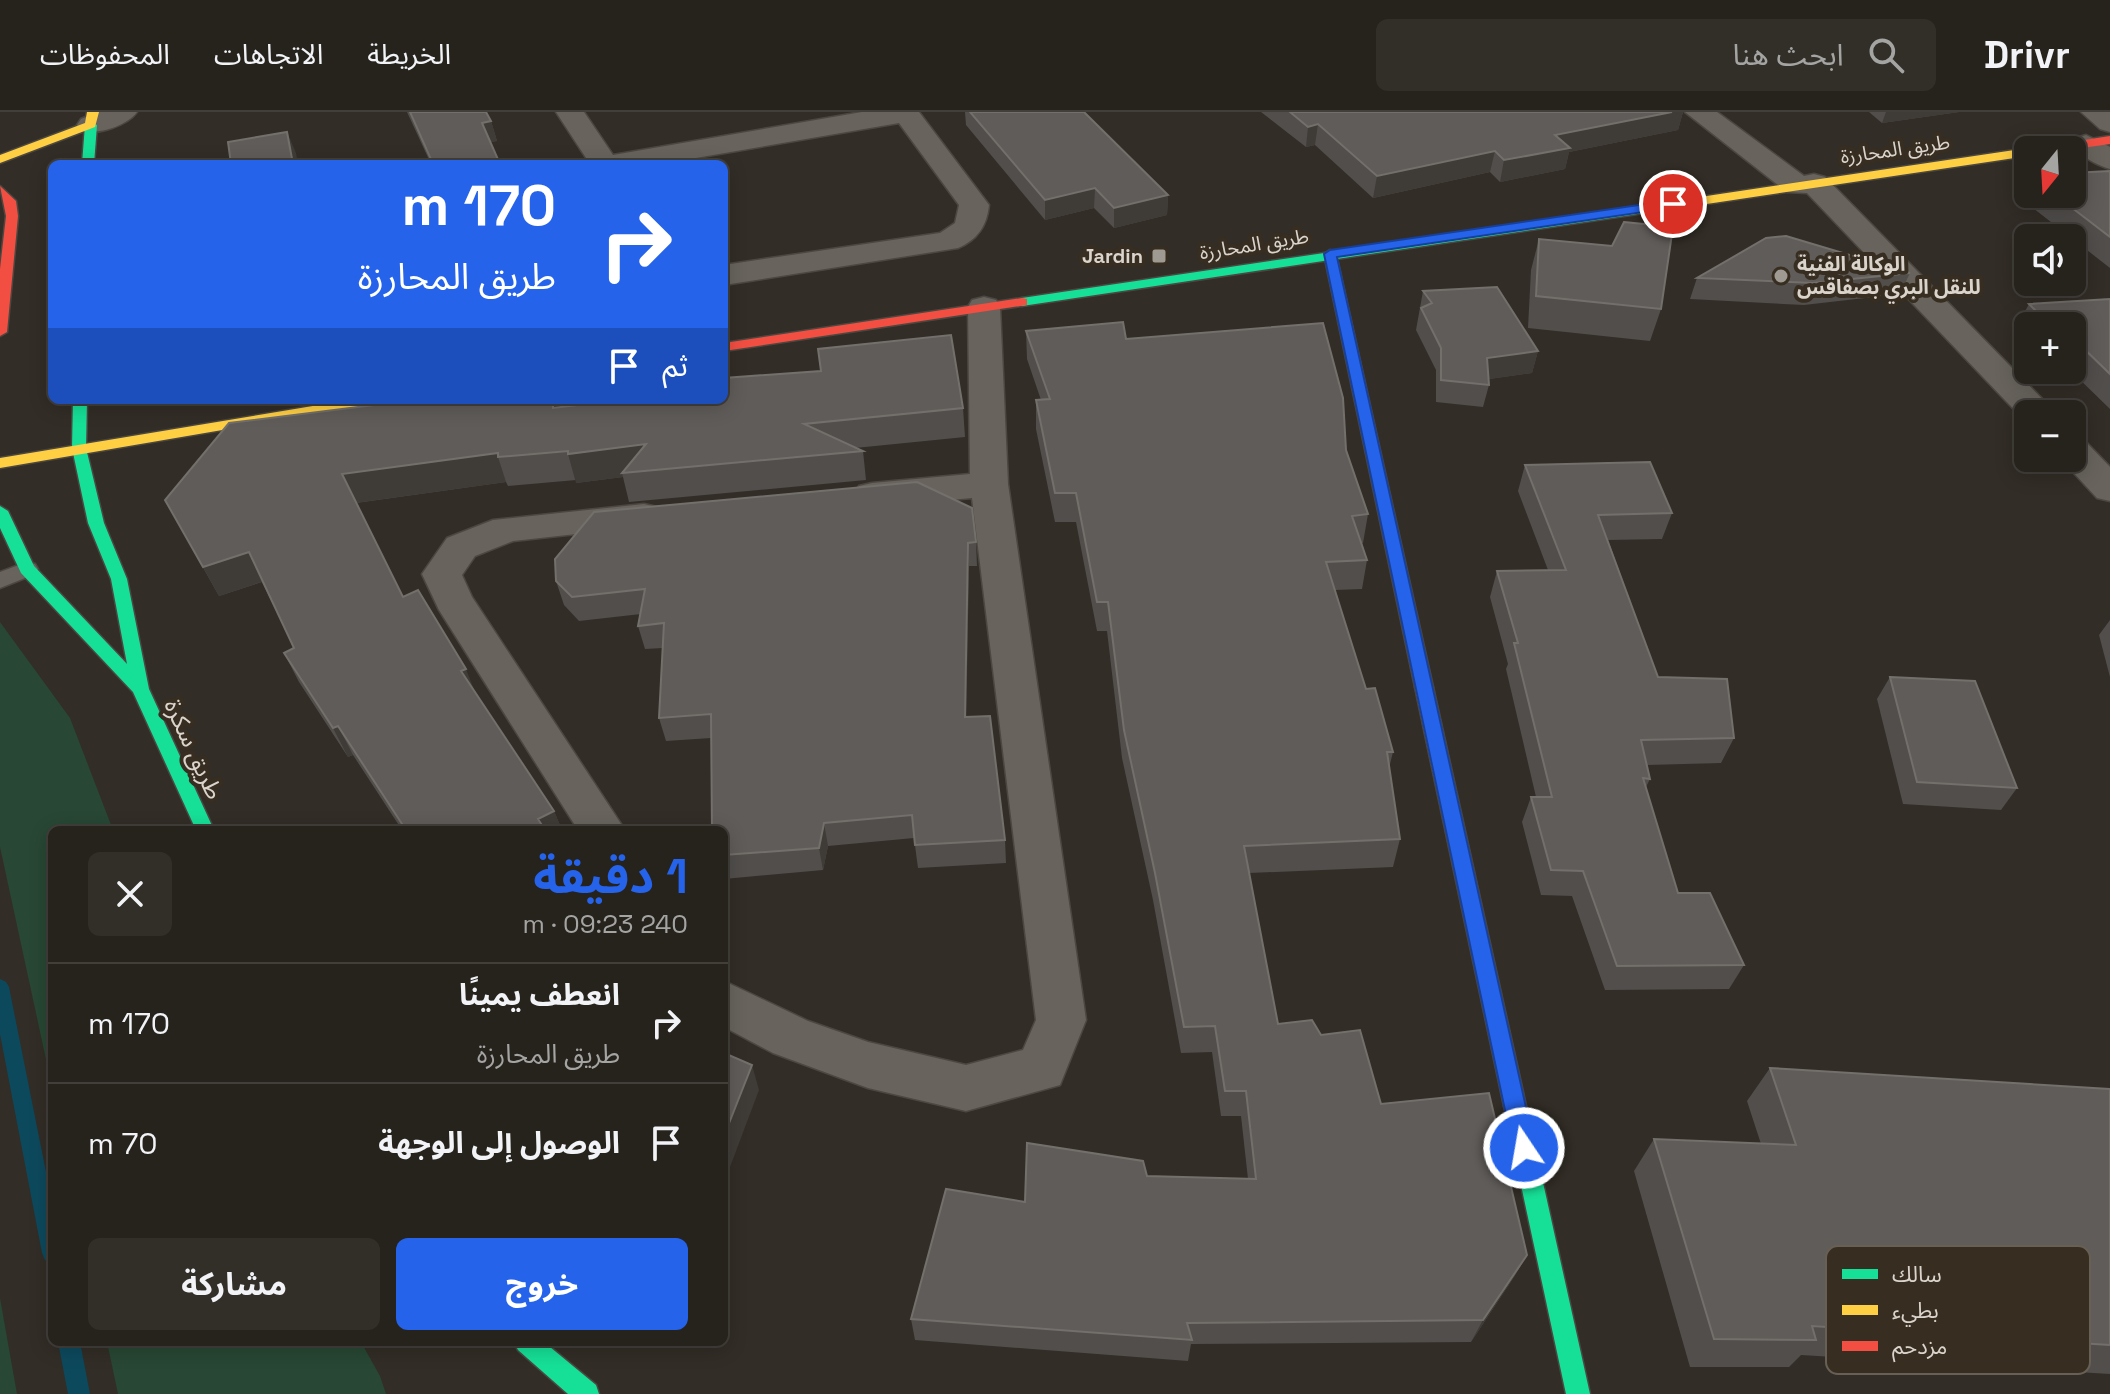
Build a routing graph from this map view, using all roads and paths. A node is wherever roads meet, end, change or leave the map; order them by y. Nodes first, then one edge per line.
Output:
1 (123, 112) edge
2 (570, 112) edge
3 (906, 112) edge
4 (1699, 112) edge
5 (2095, 112) edge
6 (92, 118) edge
7 (2110, 123) edge
8 (2014, 154) edge
9 (4, 155) edge
10 (88, 160) edge
11 (605, 160) edge
12 (631, 160) edge
13 (40, 162) dead end
14 (1806, 185) junction
15 (0, 190) edge
16 (1330, 254) junction
17 (728, 274) edge
18 (984, 307) junction
19 (0, 332) edge
20 (728, 346) edge
21 (2025, 400) edge
22 (80, 404) edge
23 (350, 404) edge
24 (79, 448) junction
25 (0, 463) edge
26 (2086, 464) edge
27 (989, 484) junction
28 (2110, 489) edge
29 (834, 498) edge
30 (0, 511) edge
31 (678, 513) edge
32 (27, 569) junction
33 (0, 581) edge
34 (140, 689) junction
35 (203, 826) edge
36 (599, 826) edge
37 (728, 1005) edge
38 (531, 1346) edge
39 (587, 1394) edge
40 (1578, 1394) edge

1 - 6 street
2 - 11 street
3 - 12 street
3 - 17 street
4 - 14 street
5 - 7 street
6 - 9 main road
6 - 10 main road
8 - 14 main road, طريق المحارزة
9 - 13 main road
14 - 16 main road, طريق المحارزة
14 - 21 street
15 - 19 main road
16 - 18 main road, طريق المحارزة
16 - 40 main road
18 - 20 main road, طريق المحارزة
18 - 27 street
22 - 24 main road
23 - 24 main road
24 - 25 main road
24 - 34 main road
26 - 28 street
27 - 29 street
27 - 37 street
30 - 32 main road
31 - 36 street
32 - 33 lane
32 - 34 main road
34 - 35 main road, طريق سكرة
38 - 39 main road

